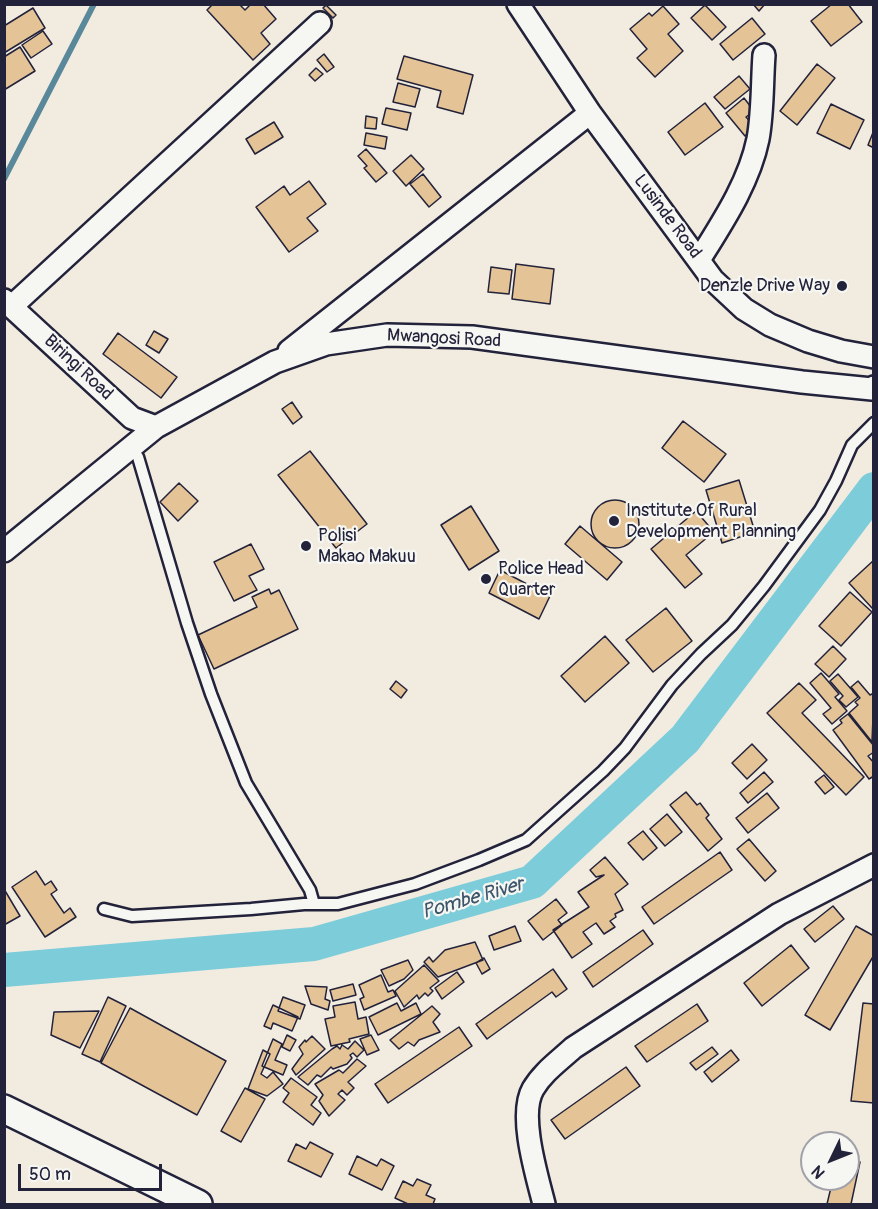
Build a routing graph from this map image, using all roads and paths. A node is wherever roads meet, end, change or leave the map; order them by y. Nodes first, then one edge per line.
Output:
1 (518, 4) edge
2 (320, 23) dead end
3 (764, 55) dead end
4 (590, 113) junction
5 (699, 260) junction
6 (8, 304) edge
7 (873, 357) edge
8 (274, 362) junction
9 (873, 388) edge
10 (873, 423) edge
11 (156, 427) junction
12 (138, 457) dead end
13 (4, 551) edge
14 (873, 865) edge
15 (314, 904) junction
16 (104, 909) dead end
17 (4, 1109) edge
18 (198, 1204) edge
19 (544, 1204) edge

1 - 4 street, Lusinde Road
2 - 6 street
3 - 5 street
4 - 5 street, Lusinde Road
4 - 8 street
5 - 7 street, Lusinde Road
6 - 11 street, Biringi Road
8 - 9 street, Mwangosi Road
8 - 11 street, Mwangosi Road
10 - 15 lane
11 - 13 street, Mwangosi Road
12 - 15 lane
14 - 19 street
15 - 16 lane
17 - 18 street

